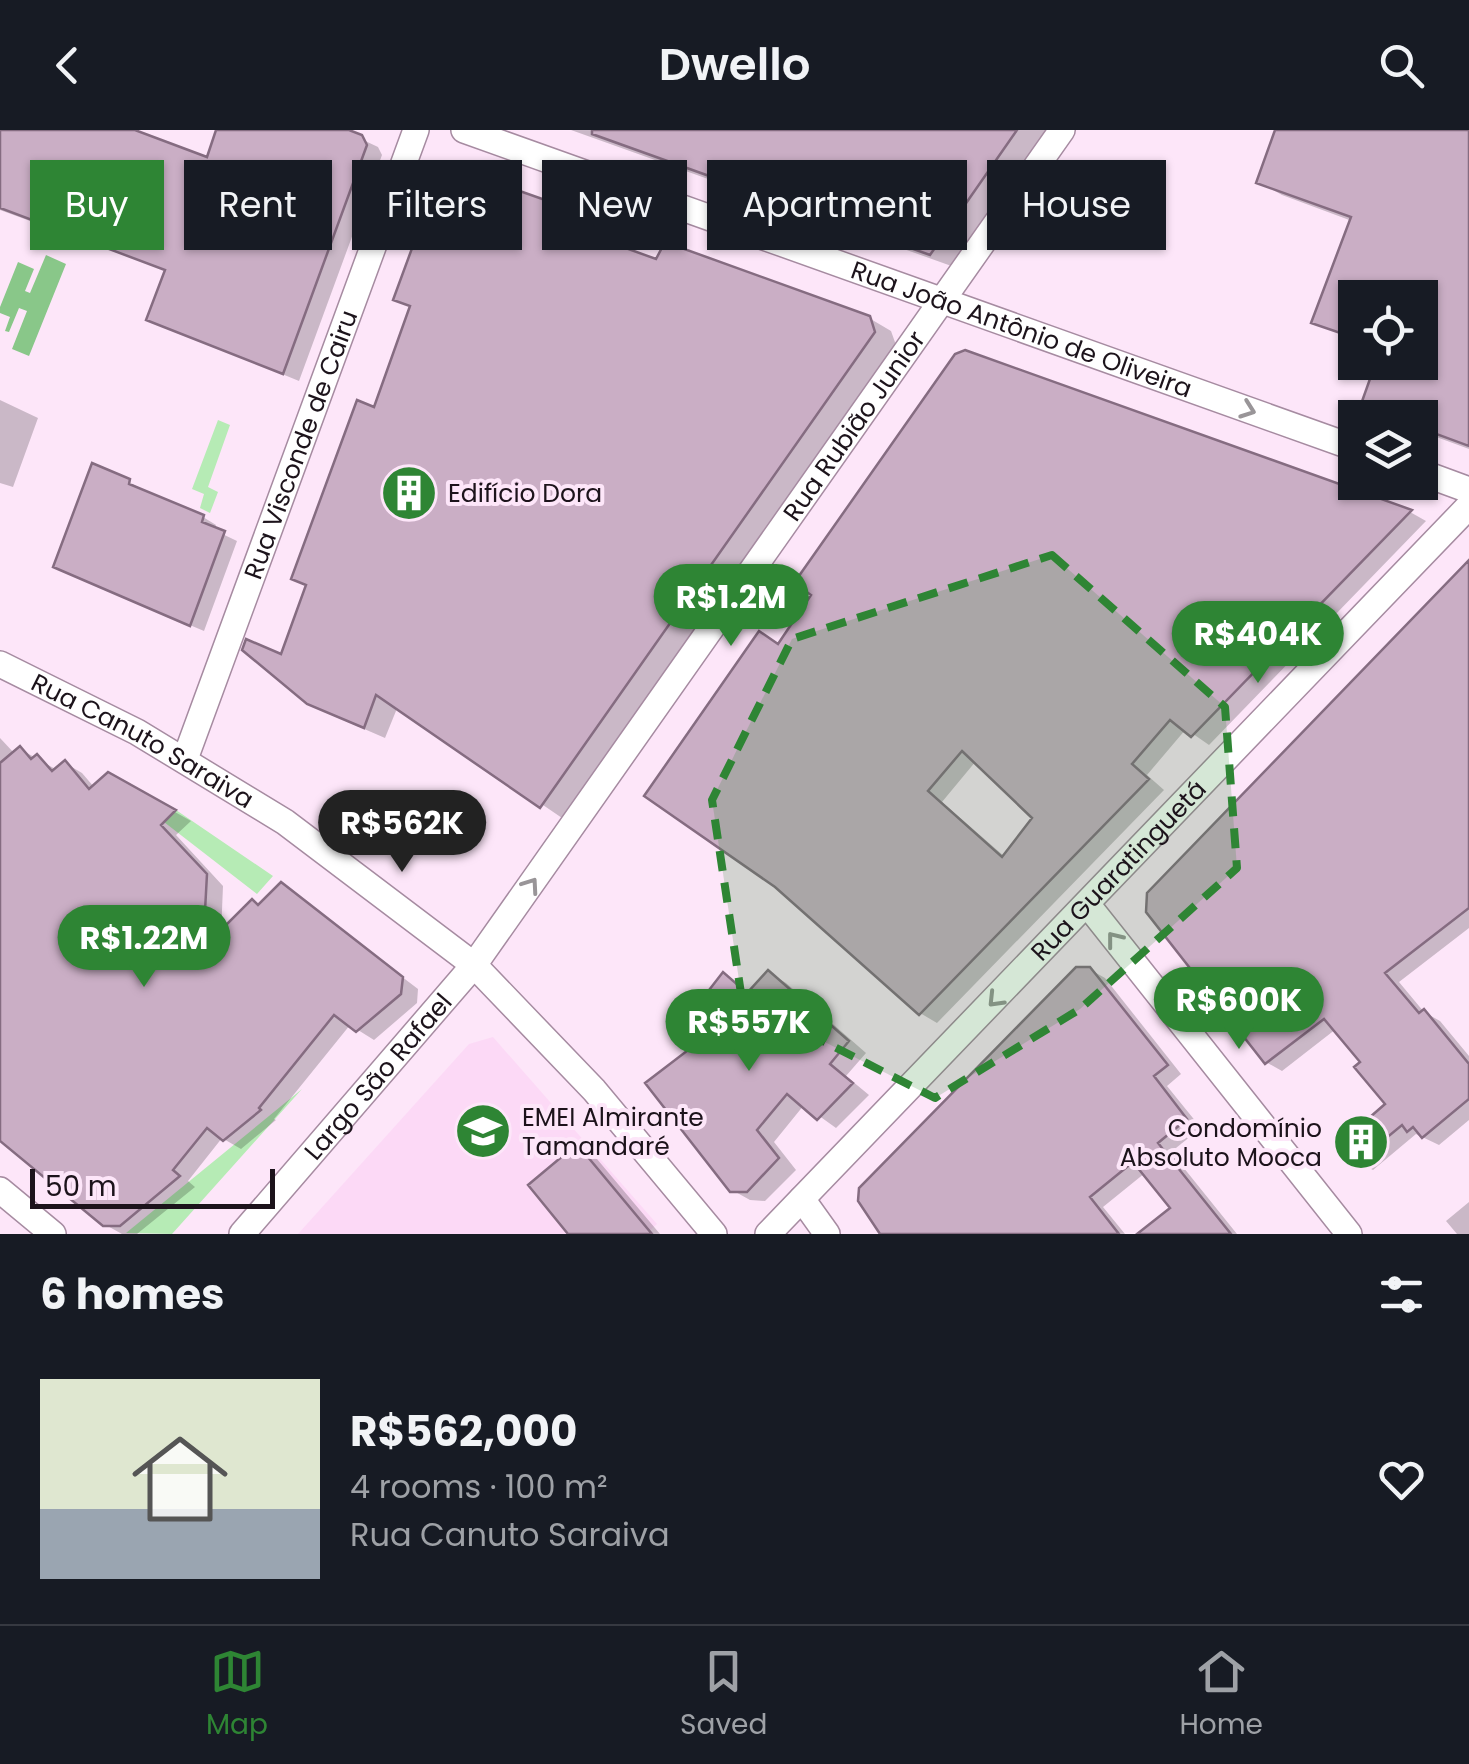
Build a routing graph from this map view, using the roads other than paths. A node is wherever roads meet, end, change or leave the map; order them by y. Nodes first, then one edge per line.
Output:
1 (416, 130) edge
2 (464, 130) edge
3 (1062, 130) edge
4 (942, 301) junction
5 (1338, 442) edge
6 (1438, 479) edge
7 (1469, 490) edge
8 (1469, 506) edge
9 (0, 664) edge
10 (184, 759) junction
11 (1086, 904) junction
12 (474, 965) junction
13 (0, 1190) edge
14 (802, 1200) junction
15 (53, 1234) edge
16 (242, 1234) edge
17 (714, 1234) edge
18 (768, 1234) edge
19 (828, 1234) edge
20 (1349, 1234) edge

1 - 10 street, Rua Visconde de Cairu
2 - 4 street, Rua João Antônio de Oliveira
3 - 4 street, Rua Rubião Junior
4 -> 5 street, Rua João Antônio de Oliveira
12 -> 4 street, Rua Rubião Junior
6 - 7 street
8 - 11 street, Rua Guaratinguetá
9 - 10 street, Rua Canuto Saraiva
10 - 12 street, Rua Canuto Saraiva
11 -> 14 street, Rua Guaratinguetá
20 -> 11 street
12 - 16 street, Largo São Rafael
12 - 17 street, Rua Canuto Saraiva
13 - 15 street
14 - 18 street, Rua Guaratinguetá
14 - 19 street

